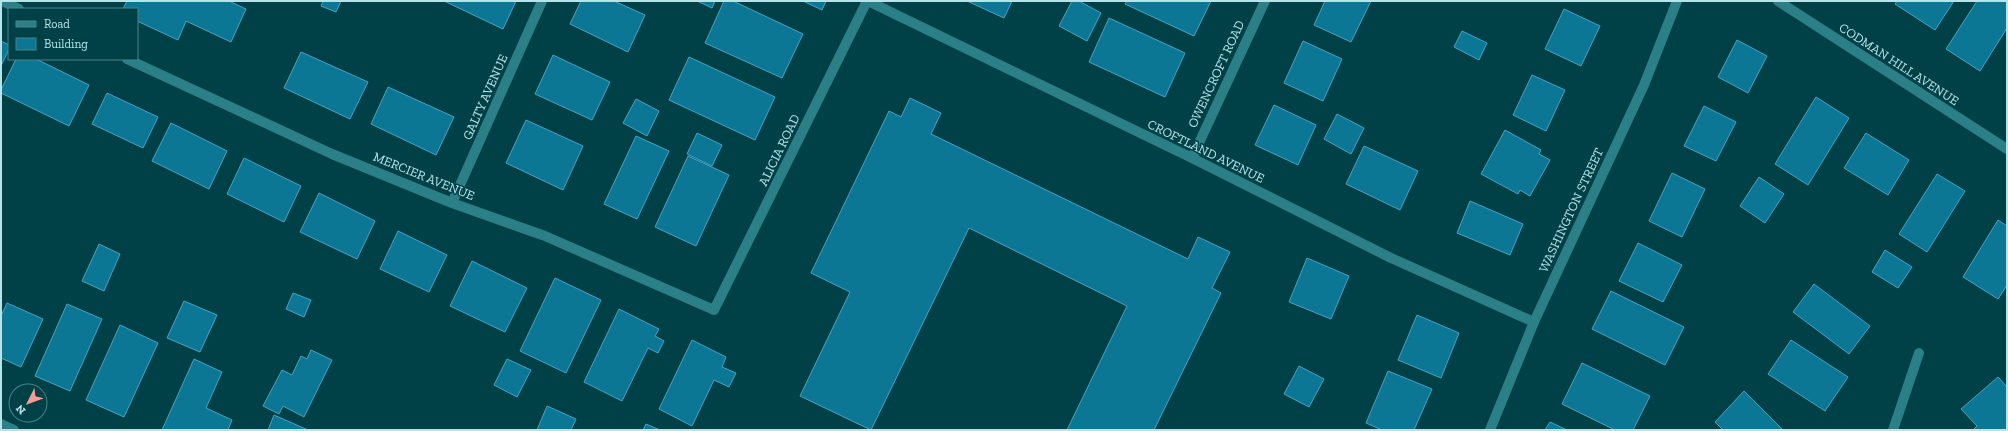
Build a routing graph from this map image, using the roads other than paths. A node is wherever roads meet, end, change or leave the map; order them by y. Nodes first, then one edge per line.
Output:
1 (2, 1) edge
2 (542, 1) edge
3 (868, 1) edge
4 (1265, 1) edge
5 (1677, 1) edge
6 (1778, 1) edge
7 (17, 8) edge
8 (129, 60) edge
9 (2007, 149) edge
10 (1192, 158) junction
11 (452, 203) junction
12 (714, 310) joint
13 (1534, 322) junction
14 (1919, 353) dead end
15 (1, 424) edge
16 (14, 430) edge
17 (1490, 430) edge
18 (1893, 430) edge

1 - 7 street
2 - 11 street, GALTY AVENUE
3 - 10 street, CROFTLAND AVENUE
3 - 12 street, ALICIA ROAD
4 - 10 street, OWENCROFT ROAD
5 - 13 street, WASHINGTON STREET
6 - 9 street, CODMAN HILL AVENUE
8 - 11 street, MERCIER AVENUE
10 - 13 street, CROFTLAND AVENUE
11 - 12 street, MERCIER AVENUE
13 - 17 street, WASHINGTON STREET
14 - 18 street
15 - 16 street

